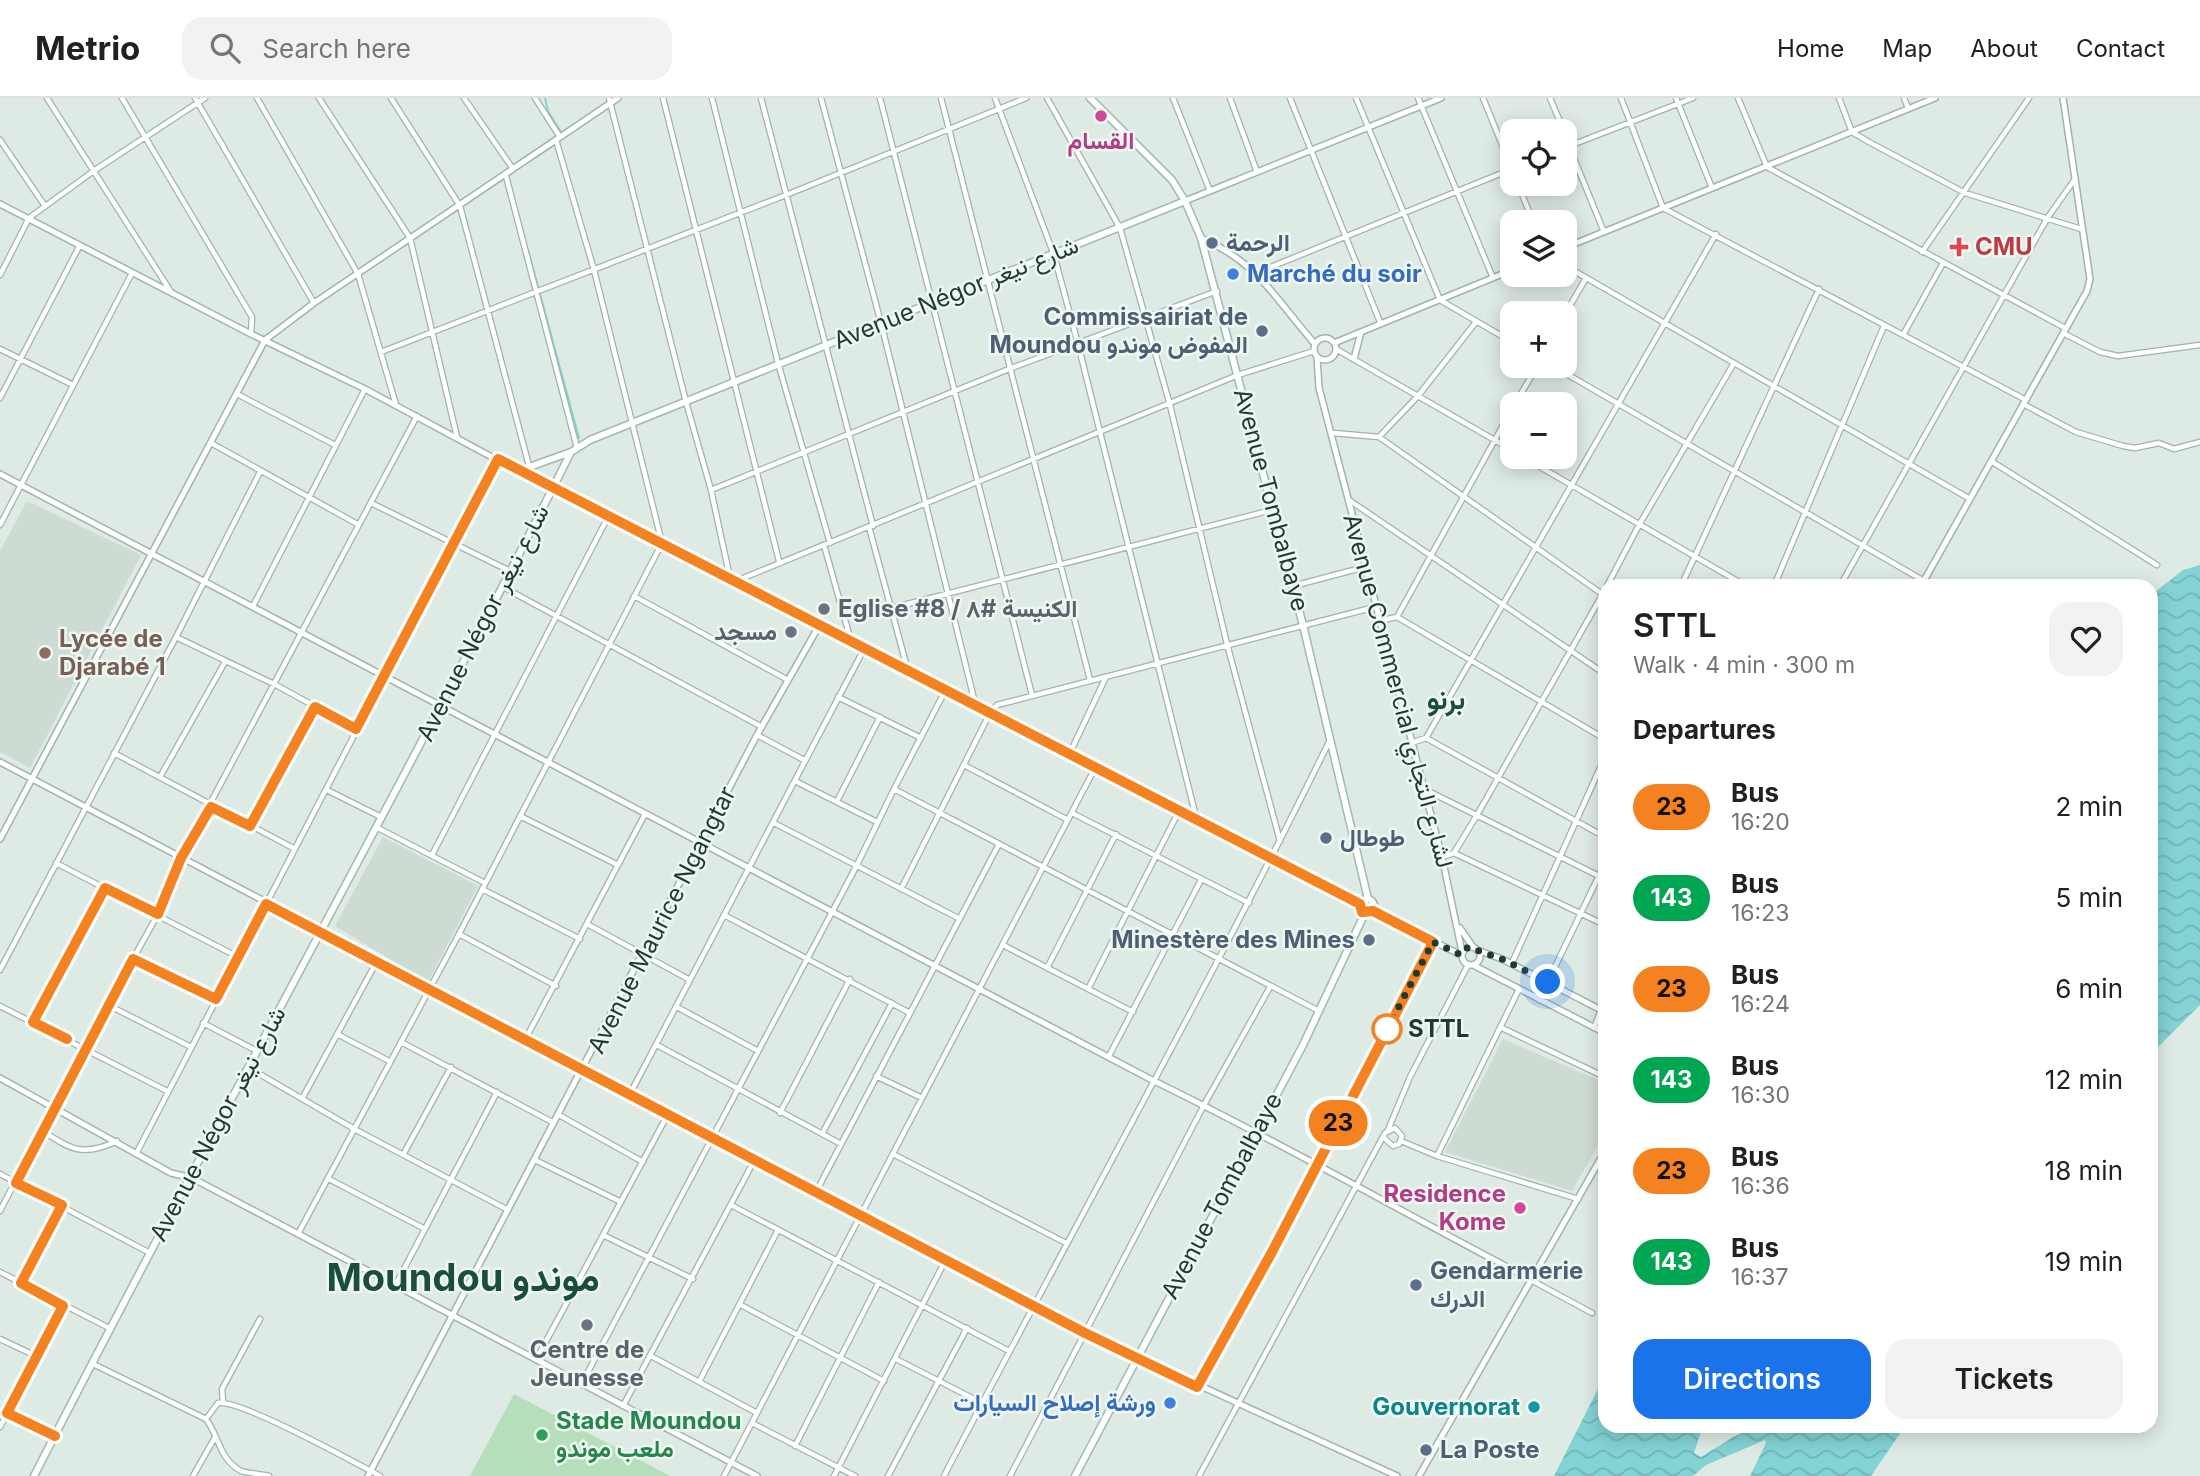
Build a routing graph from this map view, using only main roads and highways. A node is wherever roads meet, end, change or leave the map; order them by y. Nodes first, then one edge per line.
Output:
1 (1090, 98) edge
2 (1185, 201) junction
3 (574, 450) junction
4 (518, 471) road end
5 (1368, 899) junction
6 (1369, 912) junction
7 (34, 1476) edge
8 (1074, 1476) edge

1 - 2 main road, Avenue Tombalbaye
2 - 3 main road, Avenue Négor شارع نيغر
2 - 5 main road, Avenue Tombalbaye
3 - 4 main road
3 - 7 main road, Avenue Négor شارع نيغر
5 - 6 main road, Avenue Tombalbaye
5 - 6 main road
6 - 8 main road, Avenue Tombalbaye

